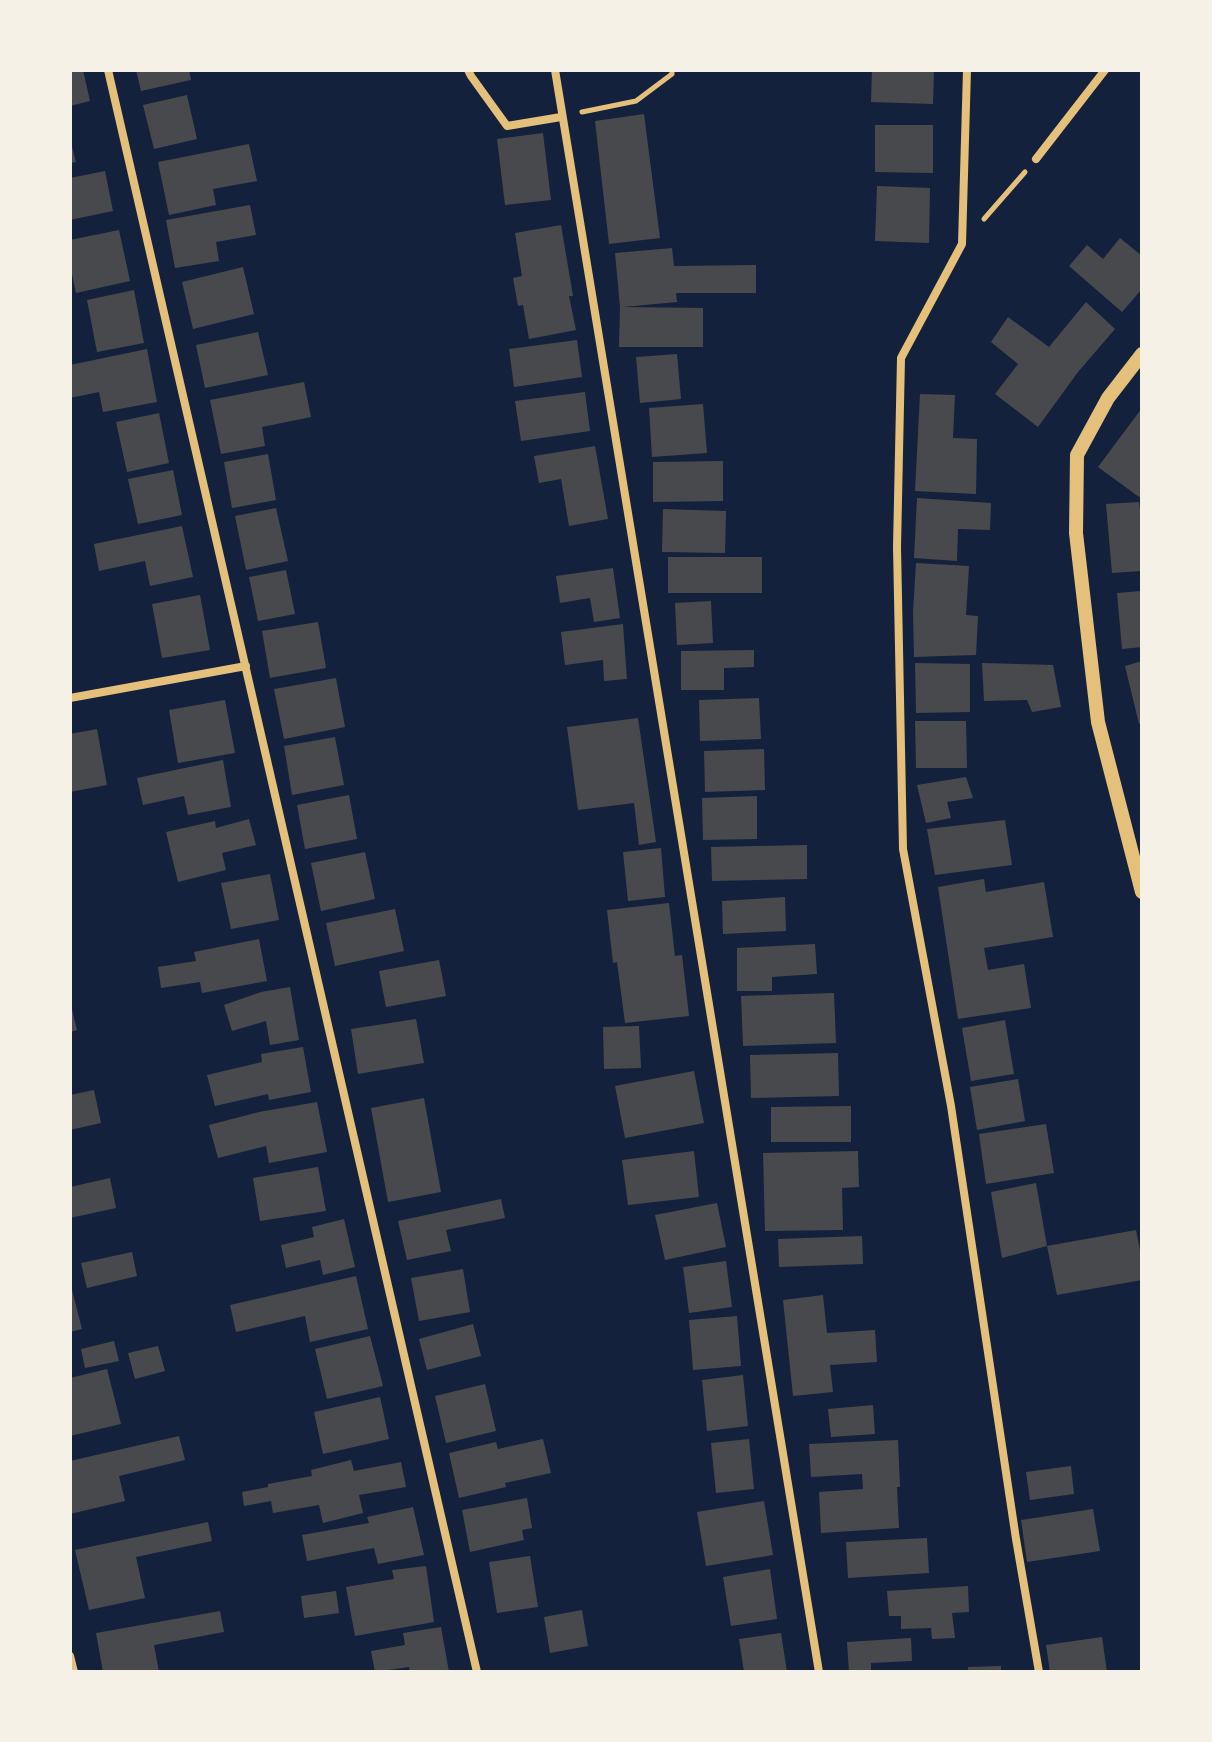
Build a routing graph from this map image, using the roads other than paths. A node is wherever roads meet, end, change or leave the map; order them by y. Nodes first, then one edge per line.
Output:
1 (108, 70) edge
2 (468, 70) edge
3 (555, 70) edge
4 (967, 70) edge
5 (1105, 70) edge
6 (561, 117) junction
7 (1036, 159) road end
8 (1142, 354) edge
9 (246, 666) junction
10 (70, 698) edge
11 (1142, 892) edge
12 (70, 1656) edge
13 (74, 1672) edge
14 (477, 1672) edge
15 (819, 1672) edge
16 (1039, 1672) edge

1 - 9 street
2 - 6 street
3 - 6 street
4 - 16 street
5 - 7 street
6 - 15 street
8 - 11 street
9 - 10 street
9 - 14 street
12 - 13 street

